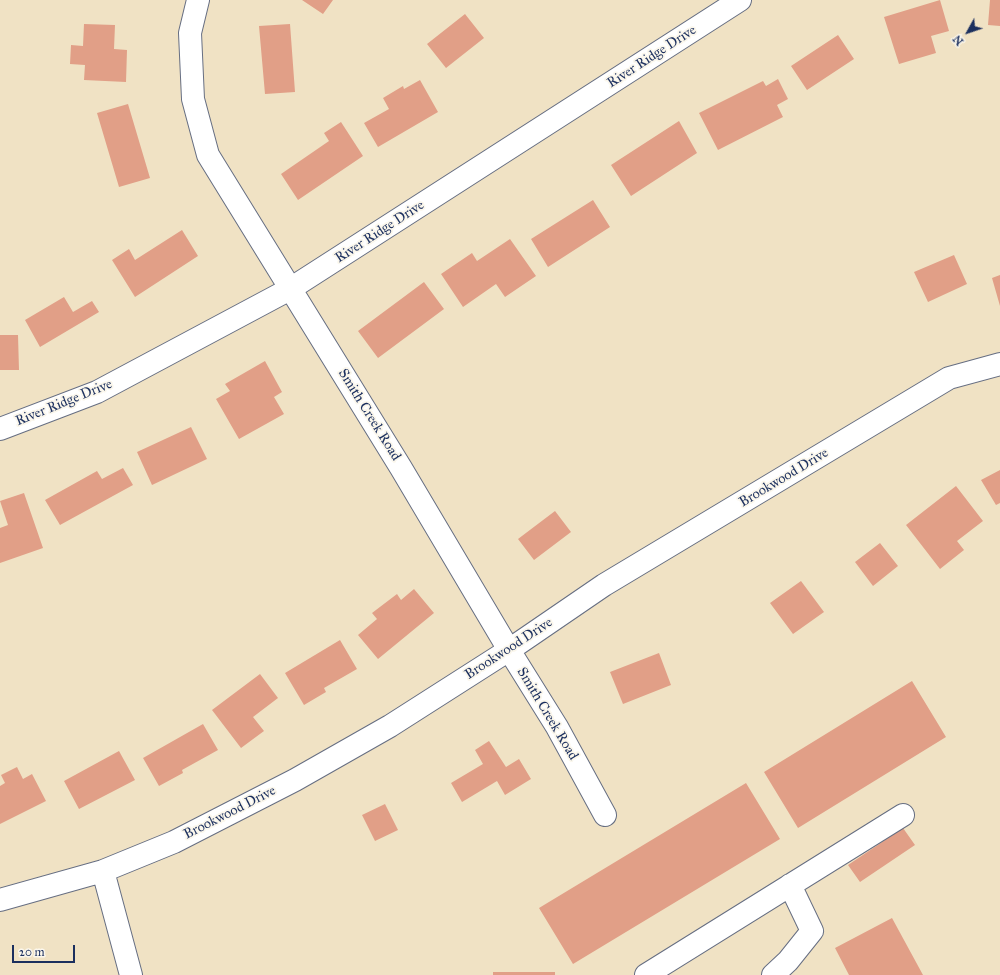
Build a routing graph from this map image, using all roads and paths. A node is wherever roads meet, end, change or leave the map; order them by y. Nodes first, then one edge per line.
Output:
1 (198, 0) edge
2 (740, 0) edge
3 (290, 289) junction
4 (1000, 364) edge
5 (0, 429) edge
6 (508, 650) junction
7 (604, 815) dead end
8 (903, 815) dead end
9 (103, 872) junction
10 (790, 885) junction
11 (0, 900) edge
12 (786, 970) edge
13 (131, 975) edge
14 (646, 975) edge

1 - 3 street, Smith Creek Road
2 - 3 street, River Ridge Drive
3 - 5 street, River Ridge Drive
3 - 6 street, Smith Creek Road
4 - 6 street, Brookwood Drive
6 - 7 street, Smith Creek Road
6 - 9 street, Brookwood Drive
8 - 10 street
9 - 11 street, Brookwood Drive
9 - 13 street
10 - 12 street
10 - 14 street

